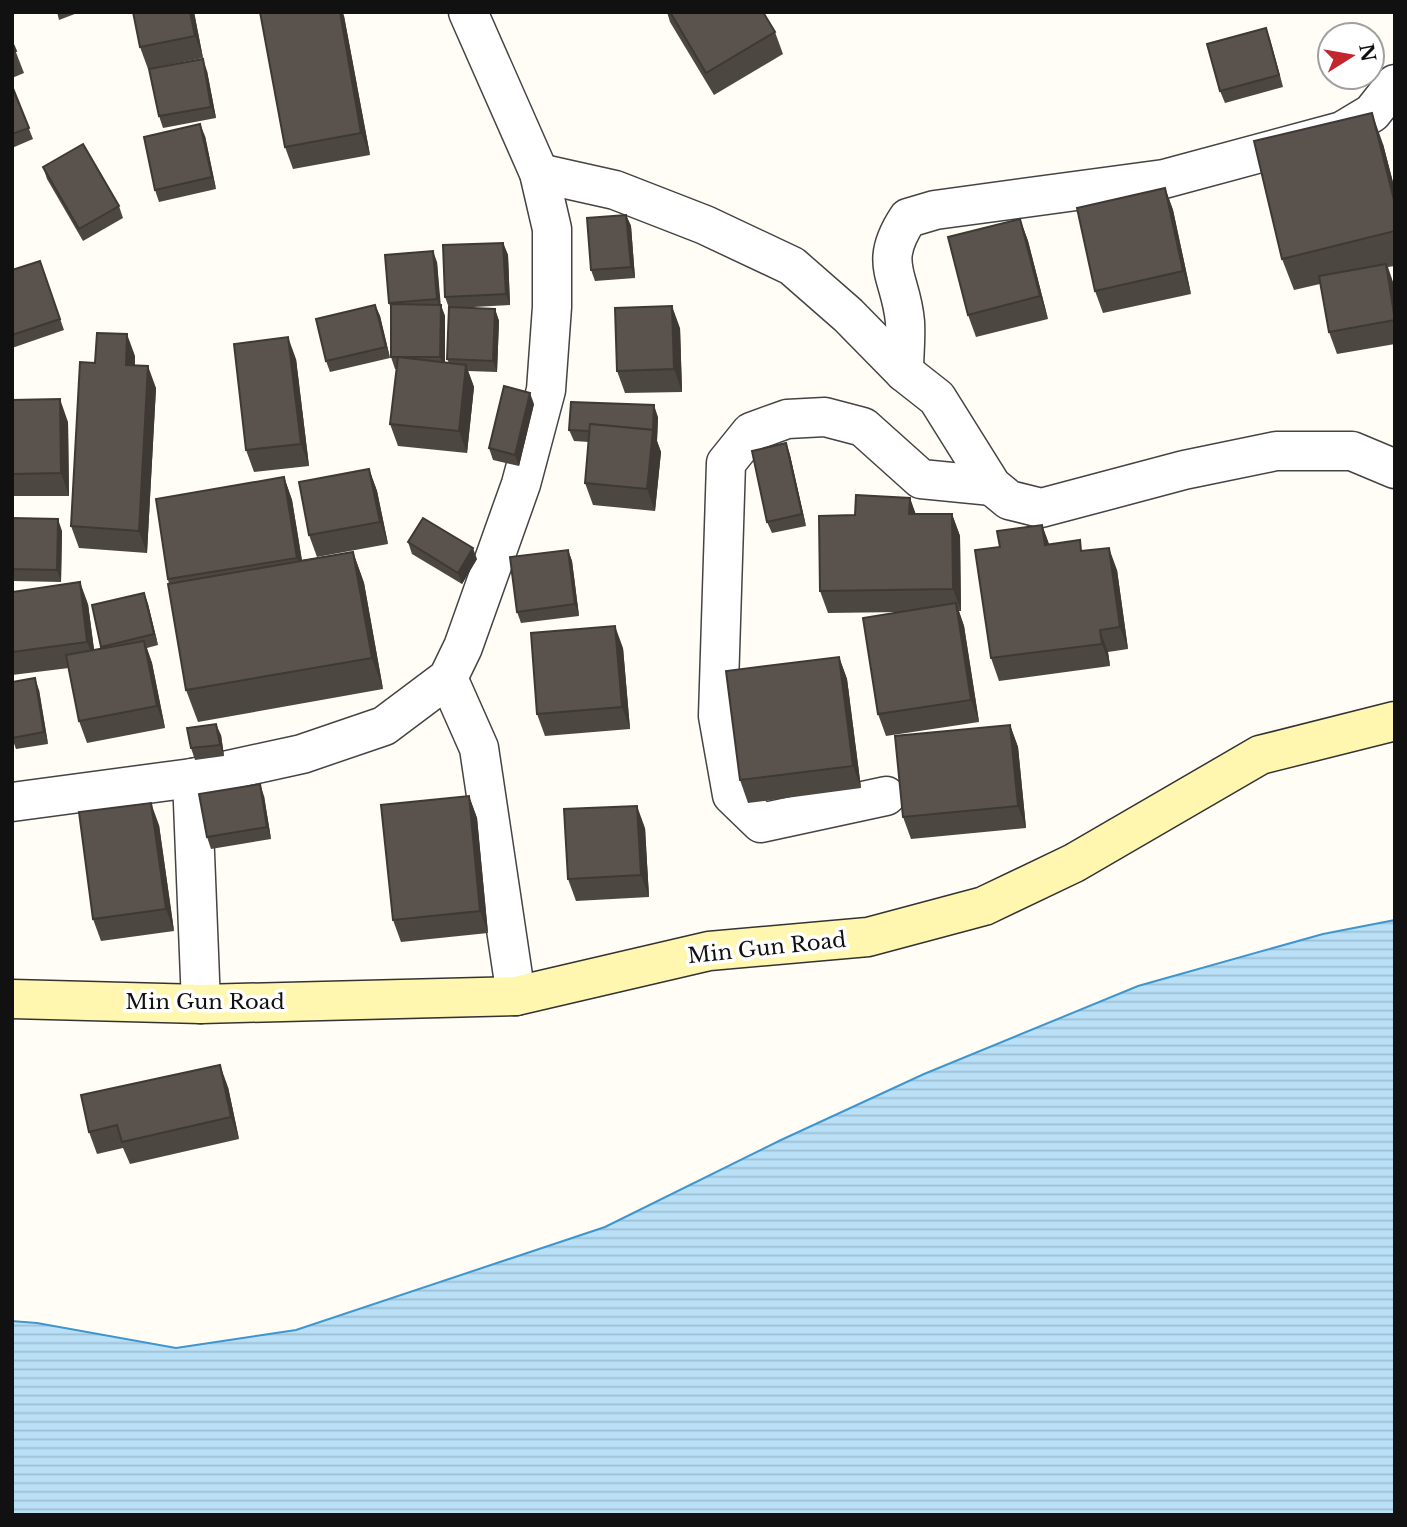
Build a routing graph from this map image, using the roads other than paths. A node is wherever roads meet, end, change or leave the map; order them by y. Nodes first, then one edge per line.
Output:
1 (468, 12) edge
2 (1395, 84) edge
3 (539, 173) junction
4 (904, 372) junction
5 (1395, 469) edge
6 (992, 486) junction
7 (448, 678) junction
8 (1395, 721) edge
9 (192, 778) junction
10 (886, 796) dead end
11 (12, 802) edge
12 (516, 996) junction
13 (12, 999) edge
14 (201, 1004) junction

1 - 3 street
2 - 4 street
3 - 4 street
3 - 7 street
4 - 6 street
5 - 6 street
6 - 10 street
7 - 9 street
7 - 12 street
8 - 12 street, Min Gun Road
9 - 11 street
9 - 14 street
12 - 14 street, Min Gun Road
13 - 14 street, Min Gun Road

